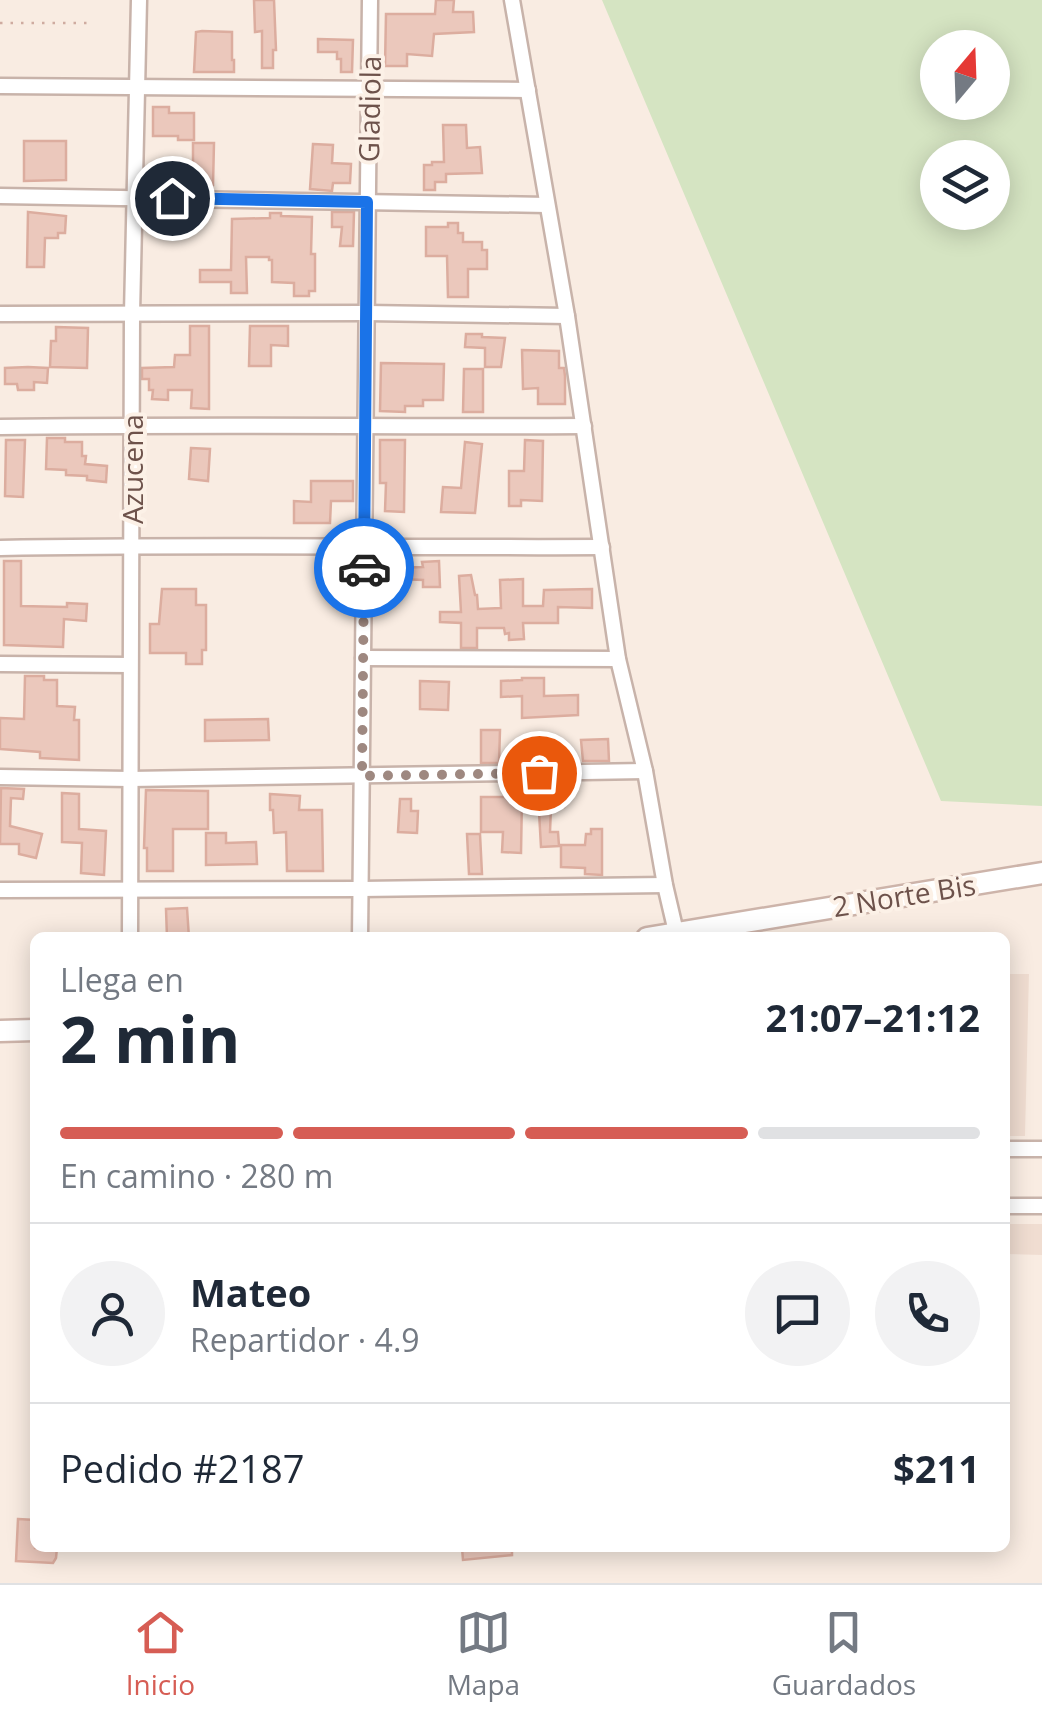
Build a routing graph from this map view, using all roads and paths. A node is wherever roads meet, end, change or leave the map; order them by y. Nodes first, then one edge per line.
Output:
1 (139, 0) edge
2 (370, 0) edge
3 (512, 0) edge
4 (0, 23) edge
5 (88, 23) dead end
6 (0, 86) edge
7 (137, 87) junction
8 (370, 88) junction
9 (528, 90) junction
10 (0, 196) edge
11 (134, 198) junction
12 (367, 202) junction
13 (546, 205) junction
14 (367, 313) junction
15 (0, 314) edge
16 (132, 314) junction
17 (567, 316) junction
18 (132, 425) junction
19 (584, 426) junction
20 (0, 427) edge
21 (364, 428) junction
22 (132, 545) junction
23 (602, 547) junction
24 (0, 548) edge
25 (364, 548) junction
26 (363, 658) junction
27 (618, 659) junction
28 (0, 664) edge
29 (130, 665) junction
30 (645, 771) junction
31 (362, 776) junction
32 (0, 777) edge
33 (130, 779) junction
34 (1042, 873) edge
35 (665, 885) junction
36 (130, 889) junction
37 (361, 889) junction
38 (0, 890) edge
39 (130, 932) edge
40 (360, 932) edge
41 (676, 932) joint
42 (30, 1030) edge
43 (0, 1032) edge
44 (1010, 1149) edge
45 (1042, 1149) edge
46 (1010, 1206) edge
47 (1042, 1206) edge

1 - 7 street, Azucena
2 - 8 street, Gladiola
3 - 9 street
4 - 5 path
6 - 7 street
7 - 8 street
7 - 11 street, Azucena
8 - 9 street
8 - 12 street, Gladiola
9 - 13 street
10 - 11 street
11 - 12 street
11 - 16 street, Azucena
12 - 13 street
12 - 14 street, Gladiola
13 - 17 street
14 - 16 street
14 - 17 street
14 - 21 street, Gladiola
15 - 16 street
16 - 18 street, Azucena
17 - 19 street
18 - 20 street
18 - 21 street
18 - 22 street, Azucena
19 - 21 street
19 - 23 street
21 - 25 street, Gladiola
22 - 24 street
22 - 25 street
22 - 29 street, Azucena
23 - 25 street
23 - 27 street
25 - 26 street, Gladiola
26 - 27 street
26 - 31 street, Gladiola
27 - 30 street
28 - 29 street
29 - 33 street, Azucena
30 - 31 street
30 - 35 street
31 - 33 street
31 - 37 street, Gladiola
32 - 33 street
33 - 36 street, Azucena
34 - 41 street, 2 Norte Bis
35 - 37 street
35 - 41 street
36 - 37 street
36 - 38 street
36 - 39 street, Azucena
37 - 40 street, Gladiola
42 - 43 street
44 - 45 street
46 - 47 street

